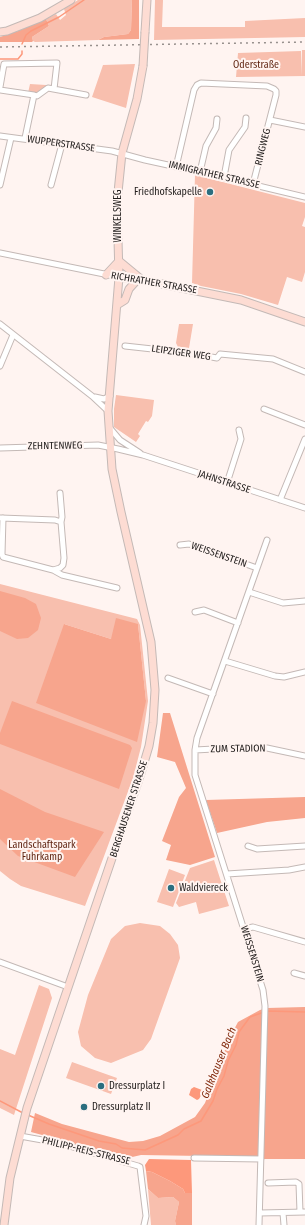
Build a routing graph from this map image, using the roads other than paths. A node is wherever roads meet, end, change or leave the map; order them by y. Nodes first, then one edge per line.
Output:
1 (71, 0) edge
2 (147, 0) edge
3 (0, 32) edge
4 (0, 88) edge
5 (54, 89) junction
6 (86, 95) dead end
7 (34, 96) junction
8 (246, 118) dead end
9 (217, 119) dead end
10 (270, 120) junction
11 (305, 127) edge
12 (0, 136) edge
13 (11, 138) junction
14 (25, 138) junction
15 (62, 144) junction
16 (122, 153) junction
17 (176, 167) junction
18 (200, 172) junction
19 (224, 177) junction
20 (253, 184) junction
21 (0, 185) edge
22 (51, 185) dead end
23 (305, 197) edge
24 (0, 253) edge
25 (119, 261) junction
26 (106, 275) junction
27 (119, 277) junction
28 (140, 280) junction
29 (117, 305) junction
30 (305, 322) edge
31 (0, 324) edge
32 (13, 335) junction
33 (125, 346) dead end
34 (0, 366) edge
35 (305, 372) edge
36 (92, 396) junction
37 (110, 396) junction
38 (264, 409) dead end
39 (108, 411) junction
40 (305, 425) edge
41 (109, 426) junction
42 (239, 430) dead end
43 (305, 439) edge
44 (0, 448) edge
45 (110, 448) junction
46 (143, 455) junction
47 (227, 483) junction
48 (60, 493) dead end
49 (280, 500) junction
50 (305, 508) edge
51 (2, 518) edge
52 (61, 522) junction
53 (267, 540) dead end
54 (180, 545) dead end
55 (258, 568) junction
56 (53, 570) junction
57 (117, 588) dead end
58 (249, 592) junction
59 (305, 601) edge
60 (195, 612) dead end
61 (238, 623) junction
62 (225, 661) junction
63 (305, 672) edge
64 (168, 678) dead end
65 (213, 694) junction
66 (195, 750) junction
67 (305, 756) edge
68 (248, 846) dead end
69 (305, 846) edge
70 (305, 867) edge
71 (227, 874) junction
72 (244, 929) junction
73 (305, 942) edge
74 (0, 962) edge
75 (294, 973) dead end
76 (305, 976) edge
77 (68, 987) junction
78 (20, 1136) junction
79 (194, 1158) dead end
80 (261, 1159) junction
81 (268, 1183) dead end
82 (302, 1212) edge
83 (260, 1213) junction
84 (283, 1213) junction
85 (4, 1223) edge
86 (144, 1225) edge
87 (259, 1225) edge
88 (284, 1225) edge

1 - 3 main road
2 - 16 main road, WINKELSWEG, bridge
4 - 5 street
4 - 7 street
5 - 6 street
5 - 7 street
7 - 14 street
8 - 19 street
9 - 18 street
10 - 11 street, RINGWEG
10 - 17 street
10 - 20 street, RINGWEG
12 - 13 street, WUPPERSTRASSE
13 - 14 street, WUPPERSTRASSE
13 - 21 street
14 - 15 street, WUPPERSTRASSE
15 - 16 street, WUPPERSTRASSE
15 - 22 street
16 - 17 street, IMMIGRATHER STRASSE
16 - 25 main road, WINKELSWEG
17 - 18 street, IMMIGRATHER STRASSE
18 - 19 street, IMMIGRATHER STRASSE
19 - 20 street, IMMIGRATHER STRASSE
20 - 23 street, IMMIGRATHER STRASSE
24 - 26 street, RICHRATHER STRASSE
25 - 26 main road
25 - 27 main road, WINKELSWEG
25 - 28 main road
26 - 27 street, RICHRATHER STRASSE
27 - 28 main road, RICHRATHER STRASSE
27 - 29 main road, WINKELSWEG
28 - 29 main road
28 - 30 main road, RICHRATHER STRASSE
29 - 37 main road, WINKELSWEG
31 - 32 street
32 - 34 street
32 - 36 street
33 - 35 street, LEIPZIGER WEG
36 - 37 street
36 - 39 street
37 - 39 main road, WINKELSWEG
38 - 40 street
39 - 41 main road, BERGHAUSENER STRASSE
41 - 45 main road, BERGHAUSENER STRASSE
41 - 46 street, JAHNSTRASSE
42 - 47 street
43 - 49 street
44 - 45 street, ZEHNTENWEG
45 - 46 street, JAHNSTRASSE
45 - 77 main road, BERGHAUSENER STRASSE
46 - 47 street, JAHNSTRASSE
47 - 49 street, JAHNSTRASSE
48 - 52 street
49 - 50 street, JAHNSTRASSE
51 - 52 street
51 - 56 street
52 - 56 street
53 - 55 street, WEISSENSTEIN
54 - 55 street, WEISSENSTEIN
55 - 58 street, WEISSENSTEIN
56 - 57 street
58 - 59 street
58 - 61 street, WEISSENSTEIN
60 - 61 street
61 - 62 street, WEISSENSTEIN
62 - 63 street
62 - 65 street, WEISSENSTEIN
64 - 65 street
65 - 66 street, WEISSENSTEIN
66 - 67 street, ZUM STADION
66 - 71 street, WEISSENSTEIN
68 - 69 street
70 - 71 street
71 - 72 street, WEISSENSTEIN
72 - 73 street
72 - 80 street, WEISSENSTEIN
74 - 77 street
75 - 76 street
77 - 78 main road, BERGHAUSENER STRASSE
78 - 85 main road, BERGHAUSENER STRASSE
78 - 86 street, PHILIPP-REIS-STRASSE
79 - 80 street
80 - 83 street, WEISSENSTEIN
81 - 82 street
82 - 84 street
83 - 84 street
83 - 87 street, WEISSENSTEIN
84 - 88 street

